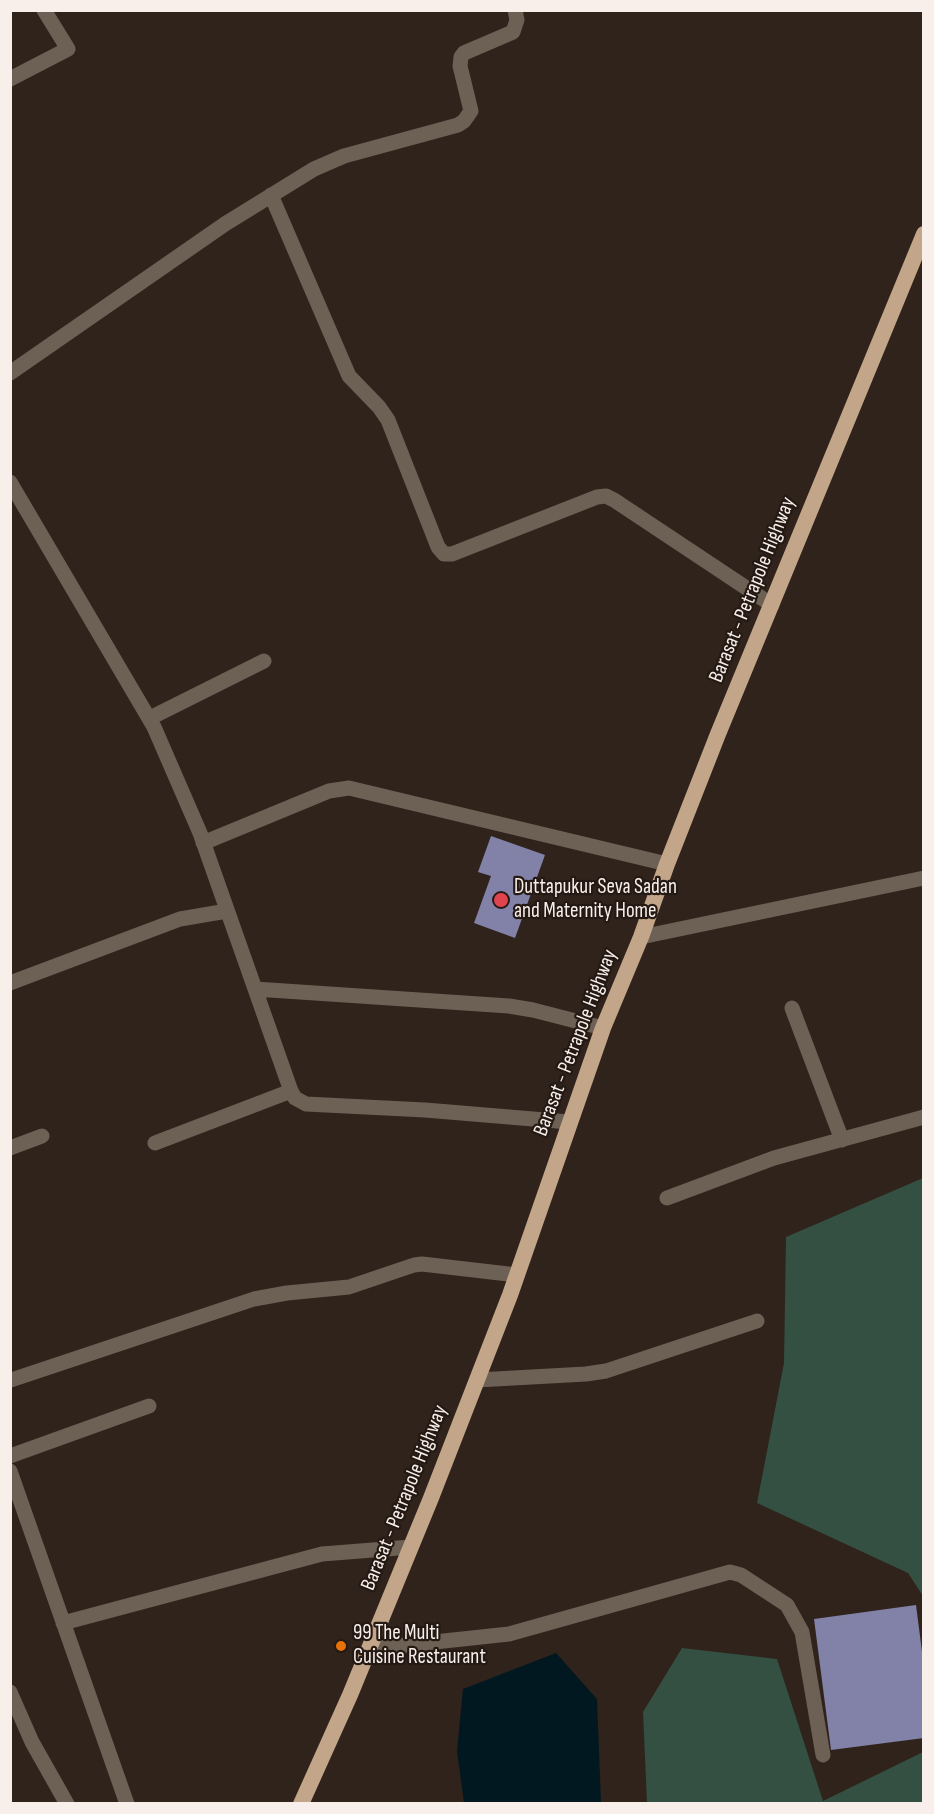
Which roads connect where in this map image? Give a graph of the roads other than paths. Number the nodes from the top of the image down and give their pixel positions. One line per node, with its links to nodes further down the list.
1 (44, 10): 3 (street)
2 (515, 10): 4 (street)
3 (10, 79)
4 (271, 195): 6 (street); 8 (street)
5 (924, 234): 8 (highway, Barasat - Petrapole Highway)
6 (10, 373)
7 (13, 491): 10 (street)
8 (772, 605): 12 (highway, Barasat - Petrapole Highway)
9 (264, 662): 10 (street)
10 (150, 718): 11 (street)
11 (203, 843): 12 (street); 14 (street)
12 (667, 864): 15 (highway, Barasat - Petrapole Highway)
13 (924, 878): 15 (street)
14 (227, 911): 16 (street); 17 (street)
15 (641, 937): 19 (highway, Barasat - Petrapole Highway)
16 (10, 983)
17 (255, 990): 19 (street); 20 (street)
18 (792, 1008): 24 (street)
19 (603, 1028): 22 (highway, Barasat - Petrapole Highway)
20 (291, 1091): 22 (street); 25 (street)
21 (924, 1117): 24 (street)
22 (570, 1122): 28 (highway, Barasat - Petrapole Highway)
23 (42, 1136): 26 (street)
24 (842, 1140): 27 (street)
25 (155, 1143)
26 (10, 1148)
27 (667, 1198)
28 (517, 1275): 30 (street); 31 (highway, Barasat - Petrapole Highway)
29 (757, 1321): 31 (street)
30 (11, 1380)
31 (477, 1380): 35 (highway, Barasat - Petrapole Highway)
32 (149, 1406): 33 (street)
33 (10, 1456)
34 (10, 1471): 36 (street)
35 (411, 1547): 36 (street); 37 (highway, Barasat - Petrapole Highway)
36 (63, 1623): 41 (street)
37 (369, 1649): 39 (street); 42 (highway, Barasat - Petrapole Highway)
38 (10, 1692): 40 (street)
39 (823, 1755)
40 (67, 1803)
41 (127, 1803)
42 (301, 1803)

